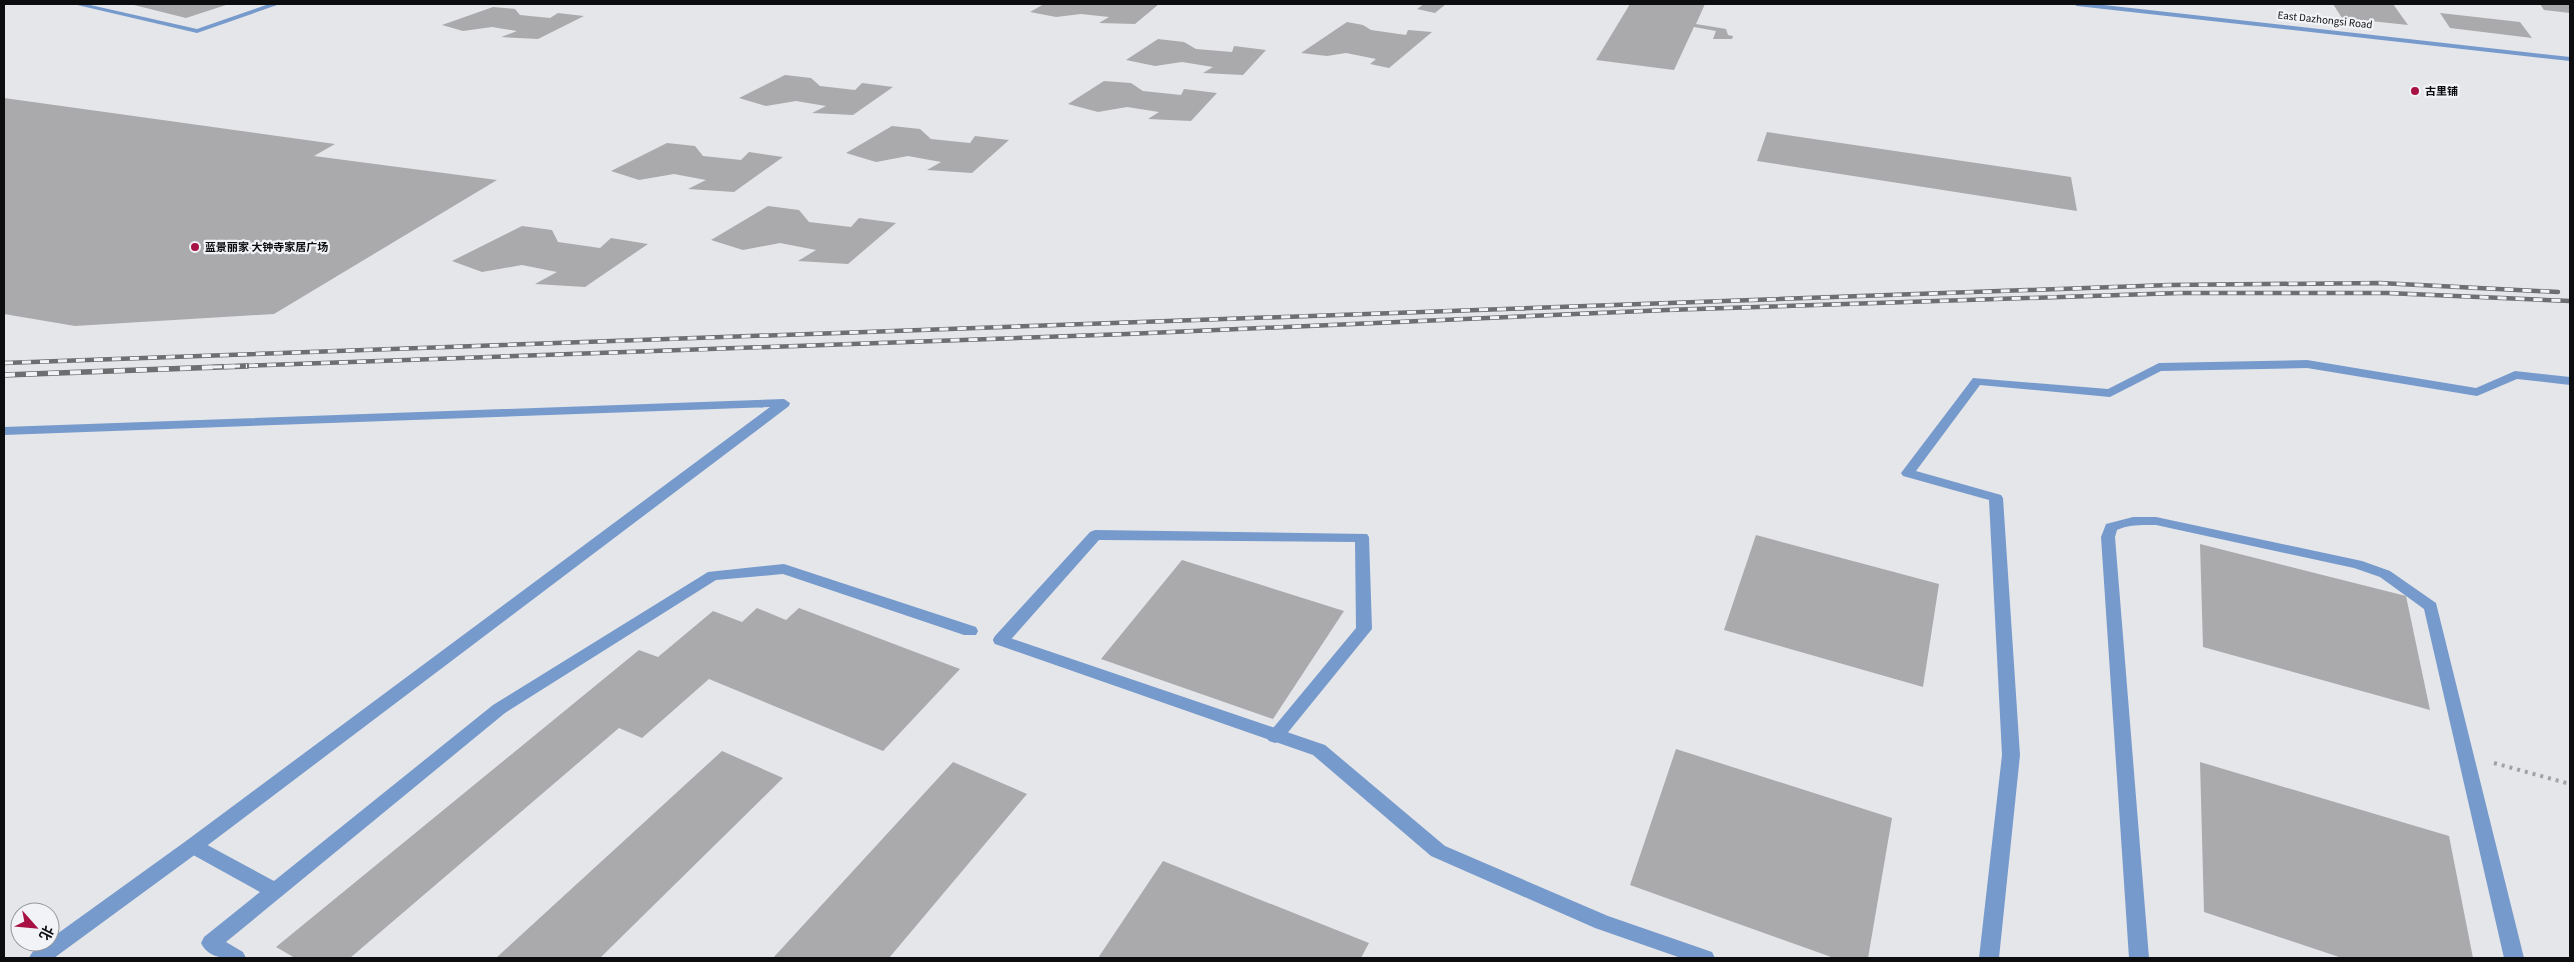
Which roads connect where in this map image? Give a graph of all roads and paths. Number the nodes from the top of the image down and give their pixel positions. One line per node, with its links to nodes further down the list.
1 (77, 4): 2 (street)
2 (276, 4)
3 (2078, 4): 4 (street, East Dazhongsi Road)
4 (2570, 59)
5 (2570, 381): 16 (street)
6 (4, 431): 11 (street)
7 (970, 631): 12 (street)
8 (1275, 737): 15 (street)
9 (2466, 755): 10 (path); 17 (street); 18 (street)
10 (2570, 784)
11 (193, 846): 12 (street); 13 (street)
12 (275, 892): 14 (street)
13 (39, 958)
14 (236, 958)
15 (1705, 958)
16 (1989, 958)
17 (2139, 958)
18 (2514, 958)

